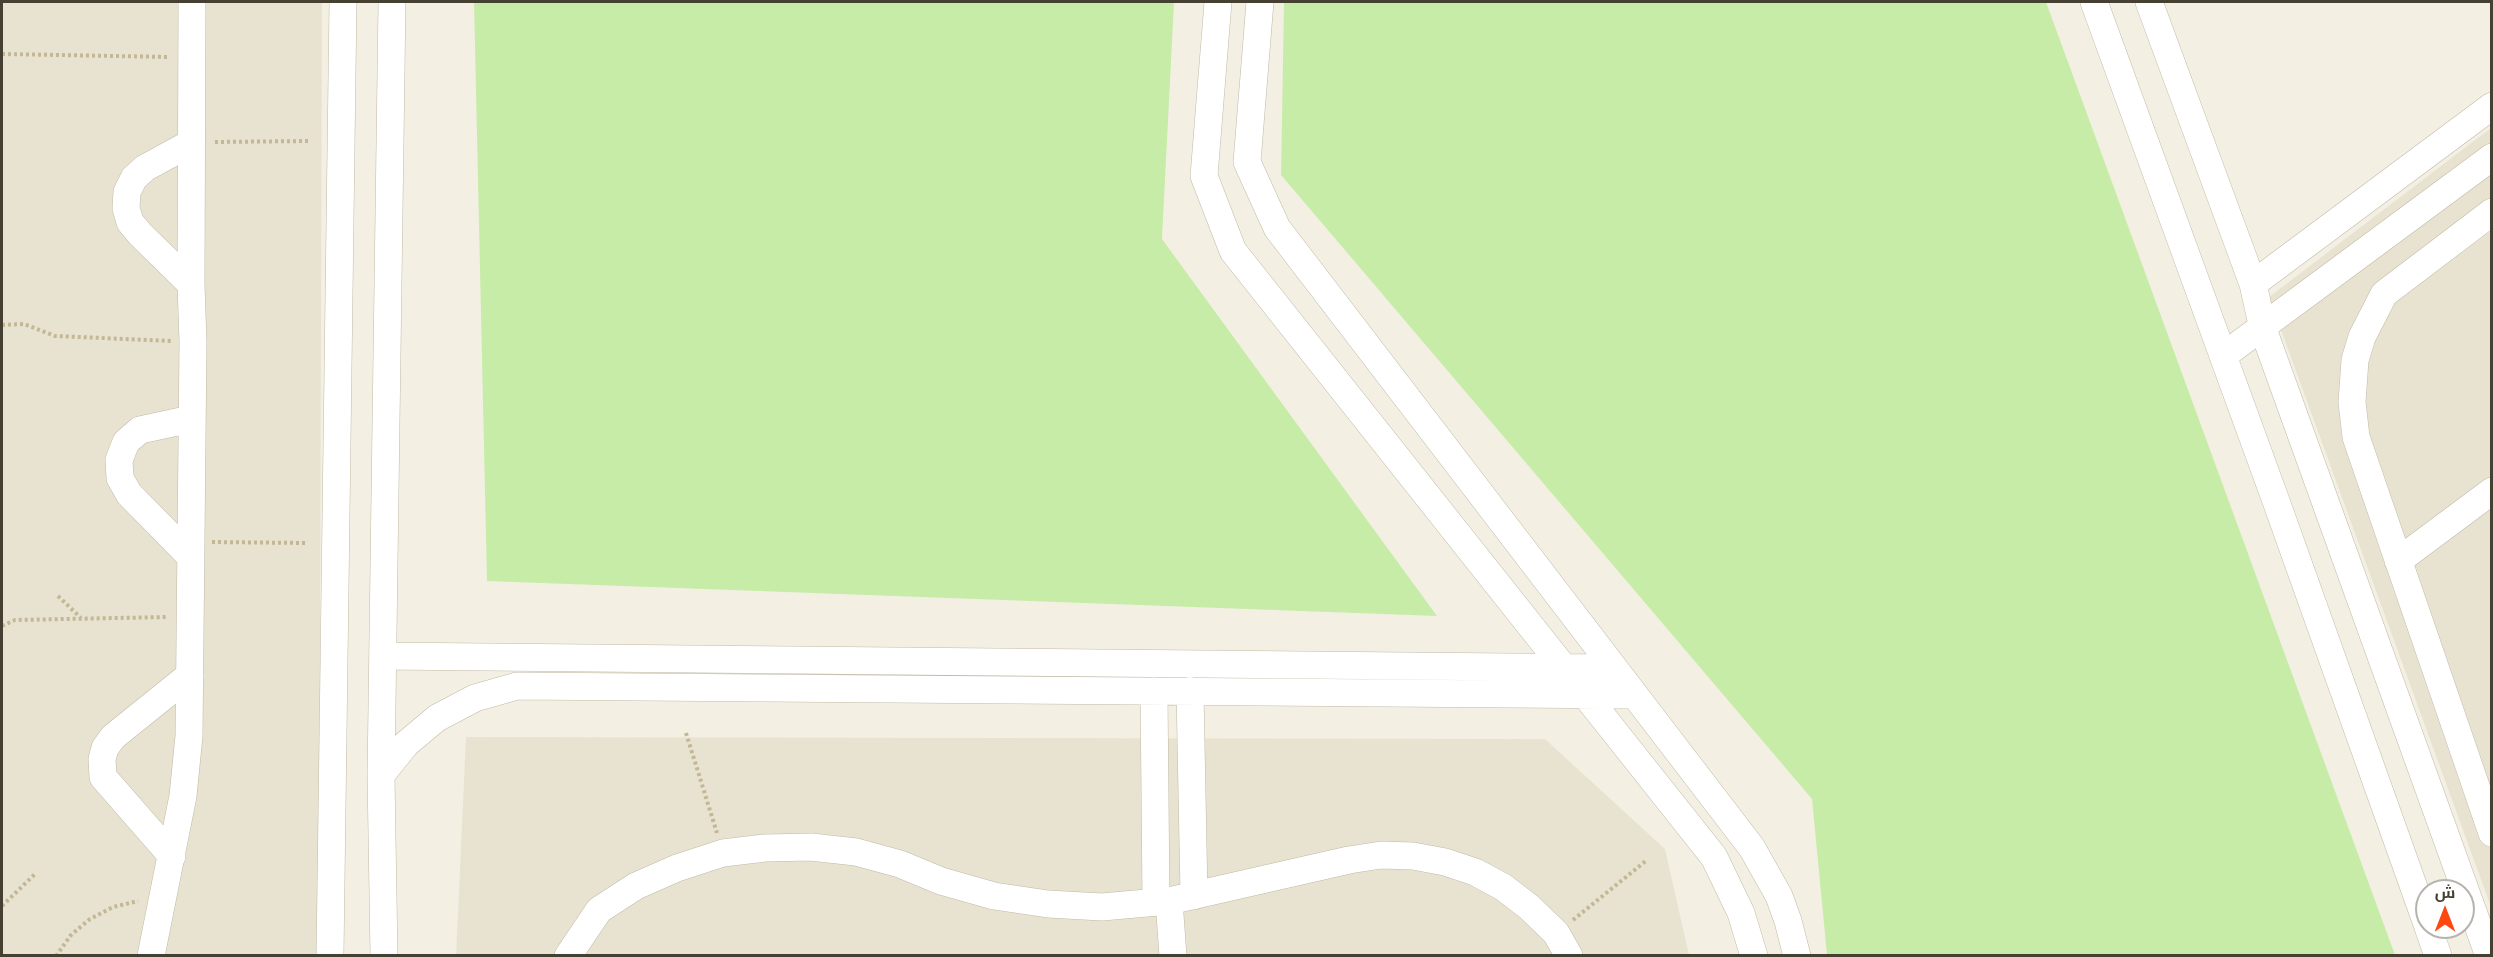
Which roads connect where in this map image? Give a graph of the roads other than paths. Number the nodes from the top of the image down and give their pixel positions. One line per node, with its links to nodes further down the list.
1 (192, 2): 9 (street)
2 (343, 2): 37 (street)
3 (392, 2): 20 (street)
4 (1218, 2): 21 (street)
5 (1260, 2): 22 (street)
6 (2094, 2): 15 (street)
7 (2149, 2): 13 (street)
8 (2492, 106): 13 (street)
9 (191, 143): 12 (street); 12 (street)
10 (2492, 157): 14 (street)
11 (2492, 212): 19 (street)
12 (191, 284): 16 (street)
13 (2253, 284): 14 (street)
14 (2263, 329): 15 (street); 44 (street)
15 (2223, 356): 32 (street)
16 (191, 419): 18 (street); 18 (street)
17 (2492, 491): 19 (street)
18 (190, 549): 23 (street)
19 (2398, 561): 29 (street)
20 (384, 656): 21 (street); 28 (street)
21 (1562, 666): 22 (street); 26 (street)
22 (1613, 668): 27 (street)
23 (190, 675): 31 (street); 31 (street)
24 (1154, 691): 25 (street); 28 (street); 33 (street)
25 (1190, 691): 26 (street); 33 (street)
26 (1585, 694): 27 (street); 41 (street)
27 (1633, 695): 42 (street)
28 (381, 775): 38 (street)
29 (2485, 792): 30 (street)
30 (2492, 833)
31 (172, 856): 36 (street)
32 (2415, 892)
33 (1173, 900): 35 (street); 39 (street); 40 (street)
34 (2432, 939): 43 (street)
35 (1562, 944)
36 (151, 956)
37 (330, 956)
38 (384, 956)
39 (568, 956)
40 (1173, 956)
41 (1754, 956)
42 (1797, 956)
43 (2438, 956)
44 (2489, 956)

